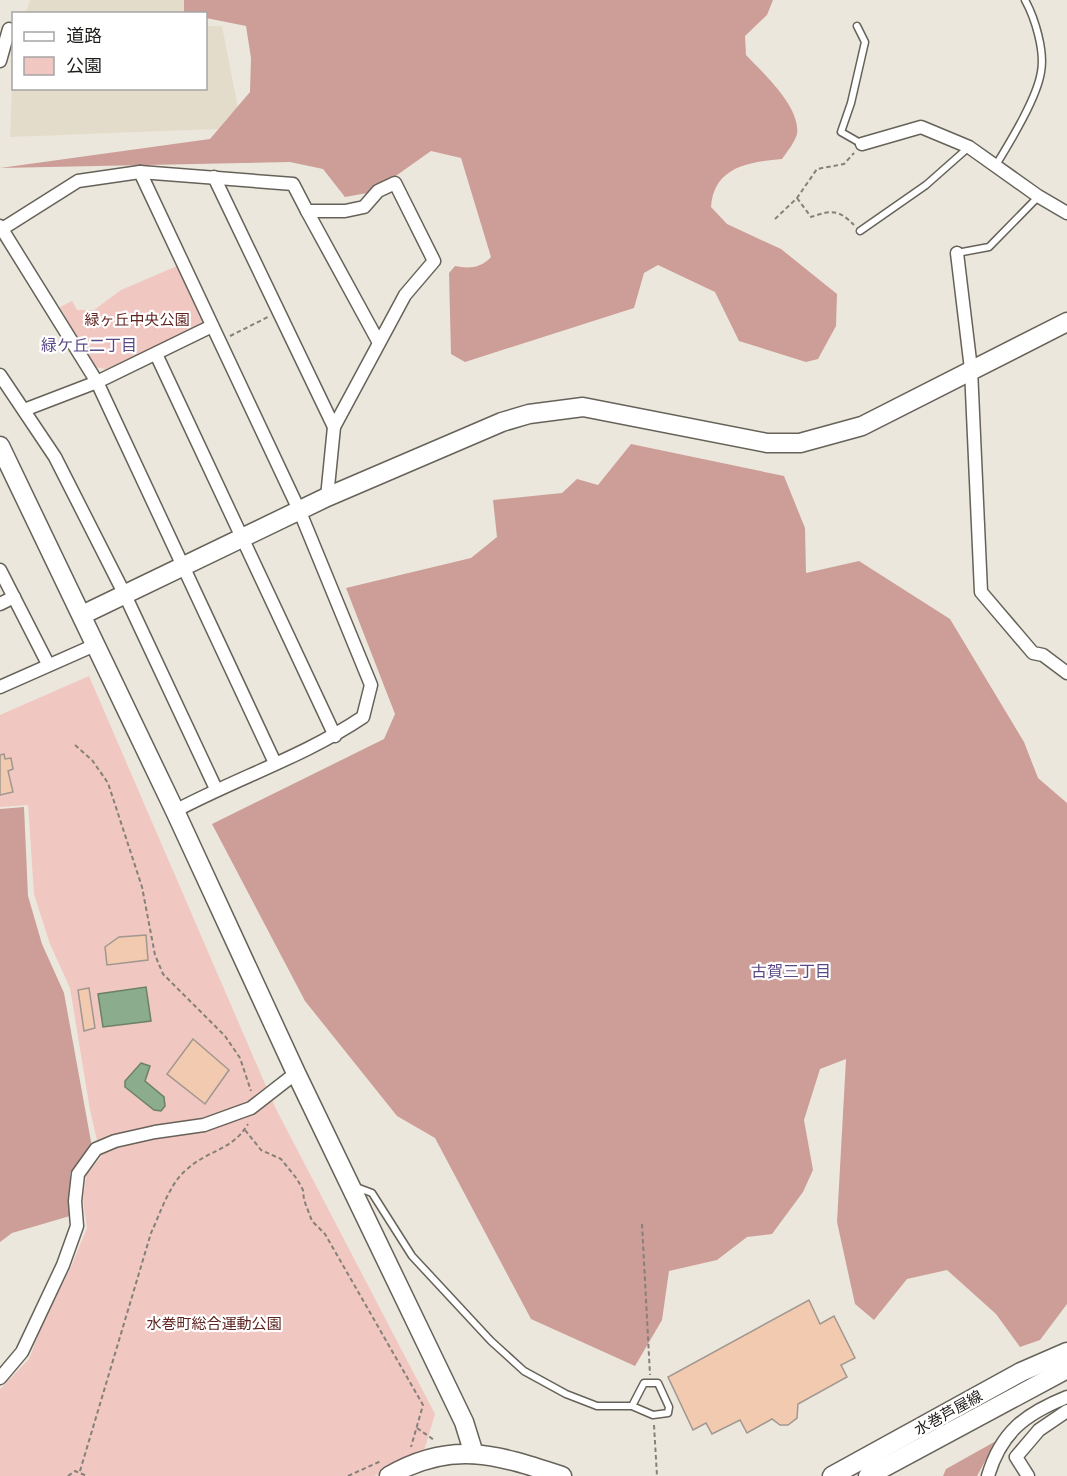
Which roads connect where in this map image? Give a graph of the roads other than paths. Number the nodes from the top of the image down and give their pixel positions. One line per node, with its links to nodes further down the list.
1 (1025, 0): 7 (lane)
2 (857, 26): 5 (lane)
3 (9, 29): 4 (street)
4 (0, 61)
5 (862, 144): 6 (street)
6 (969, 147): 7 (street); 14 (lane)
7 (996, 165): 10 (street)
8 (140, 172): 9 (street); 13 (street); 17 (street)
9 (213, 177): 11 (street); 24 (street)
10 (1038, 196): 12 (street); 15 (lane)
11 (307, 211): 18 (street); 18 (street)
12 (1067, 213)
13 (1, 227): 22 (street)
14 (860, 231)
15 (957, 253): 20 (street)
16 (1067, 322): 20 (street)
17 (212, 326): 19 (street); 27 (street)
18 (378, 341): 24 (street)
19 (156, 354): 22 (street); 28 (street)
20 (971, 369): 26 (street); 37 (street)
21 (0, 375): 23 (street)
22 (97, 381): 23 (street); 29 (street)
23 (24, 410): 31 (street)
24 (334, 427): 26 (street)
25 (0, 446): 34 (street)
26 (327, 497): 27 (street)
27 (300, 512): 28 (street); 39 (street)
28 (242, 538): 29 (street); 39 (street)
29 (184, 567): 31 (street); 40 (street)
30 (0, 570): 32 (street)
31 (125, 595): 34 (street); 41 (street)
32 (14, 597): 33 (street); 36 (street)
33 (0, 604)
34 (82, 615): 35 (street)
35 (95, 645): 36 (street); 42 (street)
36 (48, 664): 38 (street)
37 (1067, 673)
38 (0, 687)
39 (334, 736): 40 (street)
40 (275, 764): 41 (street)
41 (216, 789): 42 (street)
42 (175, 811): 43 (street)
43 (296, 1073): 44 (street); 47 (street)
44 (344, 1170): 49 (lane); 51 (street)
45 (1067, 1352): 54 (street, 水巻芦屋線)
46 (1067, 1369): 55 (street, 水巻芦屋線)
47 (0, 1378)
48 (1063, 1398): 50 (street); 56 (street)
49 (632, 1406): 49 (lane)
50 (1067, 1411): 57 (street)
51 (474, 1454): 52 (street); 53 (street)
52 (389, 1476)
53 (562, 1476)
54 (832, 1476)
55 (868, 1476)
56 (988, 1476)
57 (1028, 1476)

